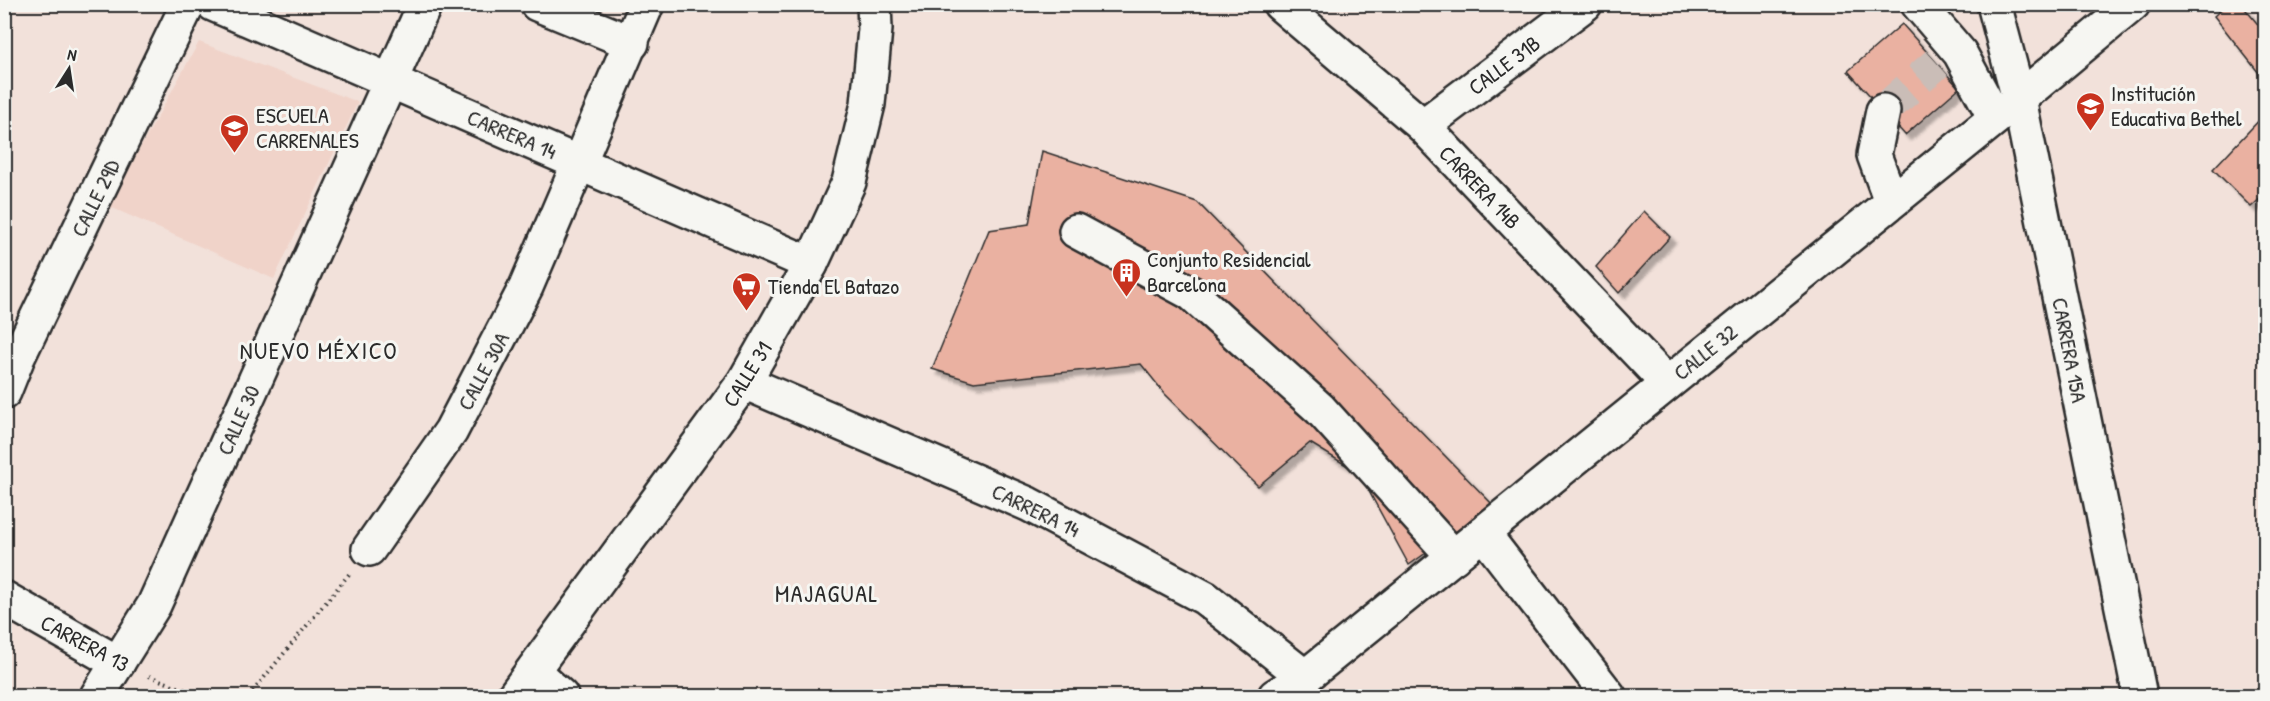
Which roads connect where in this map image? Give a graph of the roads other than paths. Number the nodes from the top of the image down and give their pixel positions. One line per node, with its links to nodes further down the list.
1 (188, 4): 22 (street, CALLE 29D)
2 (213, 4): 14 (street, CARRERA 14)
3 (425, 4): 14 (street, CALLE 30)
4 (537, 4): 12 (street)
5 (647, 4): 12 (street, CALLE 30A)
6 (874, 4): 21 (street, CALLE 31)
7 (1280, 4): 17 (street, CARRERA 14B)
8 (1585, 4): 17 (street, CALLE 31B)
9 (1918, 4): 13 (street)
10 (2133, 4): 15 (street, CALLE 32)
11 (1998, 19): 13 (street); 15 (street, CARRERA 15A)
12 (632, 42): 18 (street, CALLE 30A)
13 (1948, 58): 15 (street)
14 (390, 82): 18 (street, CARRERA 14); 30 (street, CALLE 30)
15 (2007, 108): 19 (street, CALLE 32); 37 (street, CARRERA 15A)
16 (1883, 111): 19 (street)
17 (1423, 126): 24 (street, CARRERA 14B)
18 (579, 164): 21 (street, CARRERA 14); 27 (street, CALLE 30A)
19 (1891, 201): 24 (street, CALLE 32)
20 (1076, 231): 28 (street)
21 (811, 264): 23 (street, CALLE 31)
22 (11, 354): 25 (street, CALLE 29D)
23 (744, 382): 31 (street, CARRERA 14); 32 (street, CALLE 31)
24 (1667, 383): 26 (street, CALLE 32)
25 (4, 392)
26 (1483, 533): 28 (street, CALLE 32); 36 (street)
27 (369, 549)
28 (1454, 557): 31 (street, CALLE 32)
29 (4, 598): 30 (street, CARRERA 13)
30 (118, 663): 33 (street, CALLE 30)
31 (1305, 677): 35 (street, CALLE 32)
32 (524, 684): 34 (street)
33 (97, 696)
34 (561, 696)
35 (1275, 696)
36 (1609, 696)
37 (2140, 696)

